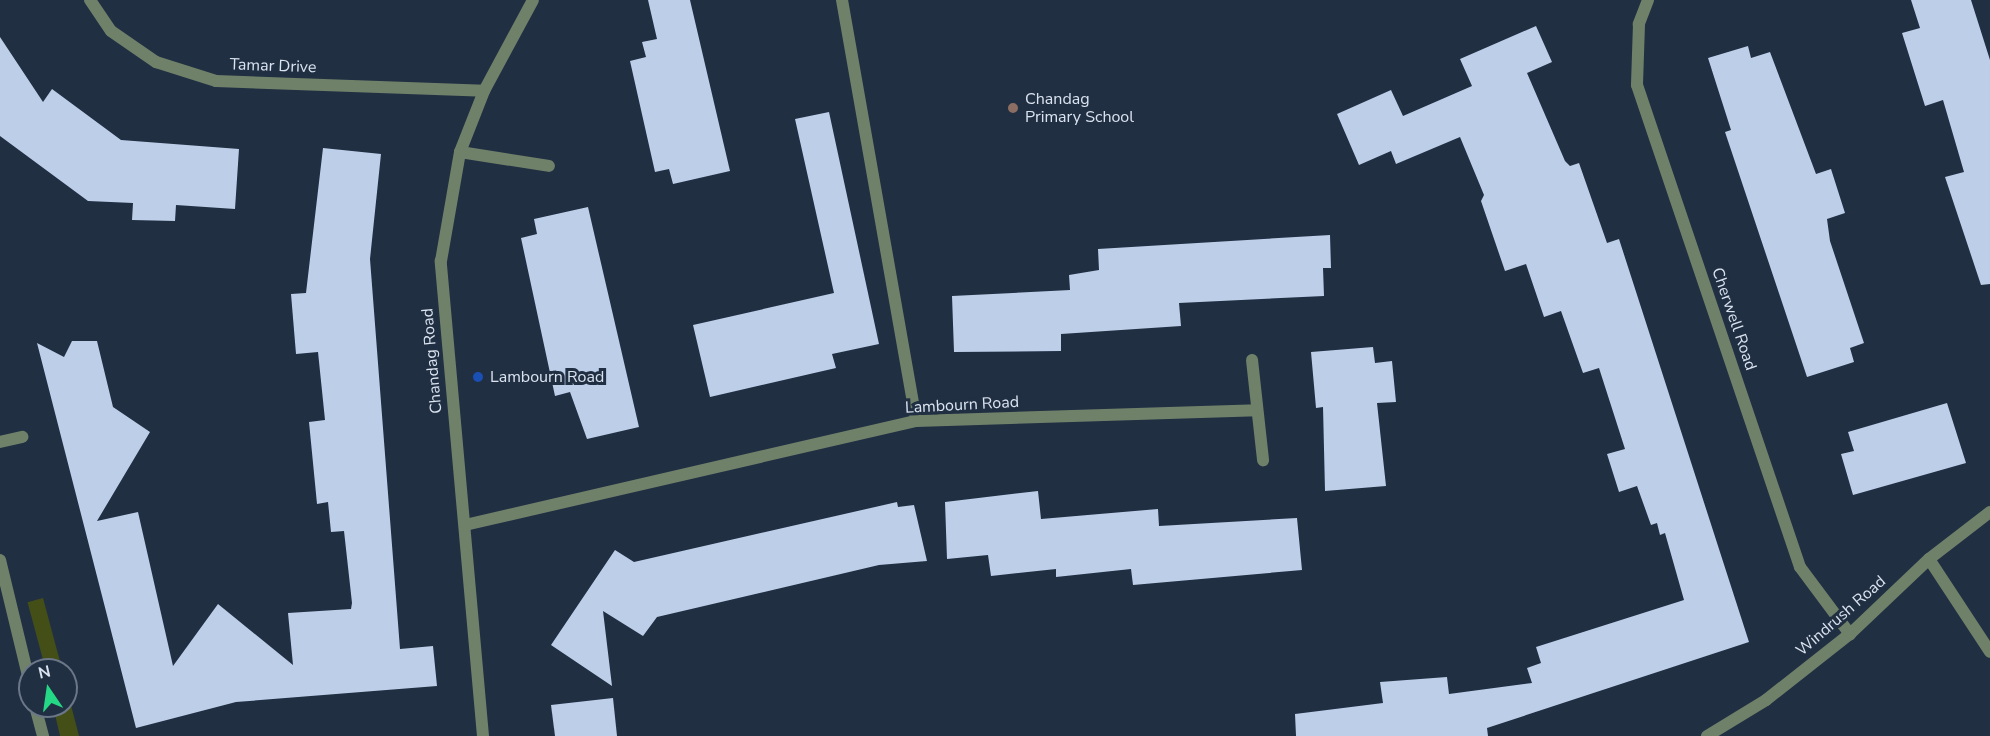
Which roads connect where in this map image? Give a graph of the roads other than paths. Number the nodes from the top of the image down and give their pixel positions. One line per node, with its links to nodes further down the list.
1 (90, 0): 5 (street, Tamar Drive)
2 (533, 0): 5 (street, Chandag Road)
3 (842, 0): 10 (street)
4 (1648, 0): 18 (street, Cherwell Road)
5 (484, 91): 6 (street, Chandag Road)
6 (460, 152): 7 (street); 15 (street, Chandag Road)
7 (549, 166)
8 (1252, 360): 9 (street)
9 (1257, 410): 10 (street, Lambourn Road); 13 (street)
10 (916, 421): 15 (street, Lambourn Road)
11 (22, 437): 12 (street)
12 (0, 442)
13 (1263, 460)
14 (1990, 512): 16 (street, Windrush Road)
15 (465, 525): 23 (street, Chandag Road)
16 (1929, 559): 18 (street, Windrush Road); 19 (street)
17 (0, 560): 20 (street)
18 (1850, 634): 24 (street, Windrush Road)
19 (1990, 652)
20 (24, 658)
21 (38, 718): 22 (street)
22 (43, 736)
23 (483, 736)
24 (1707, 736)

